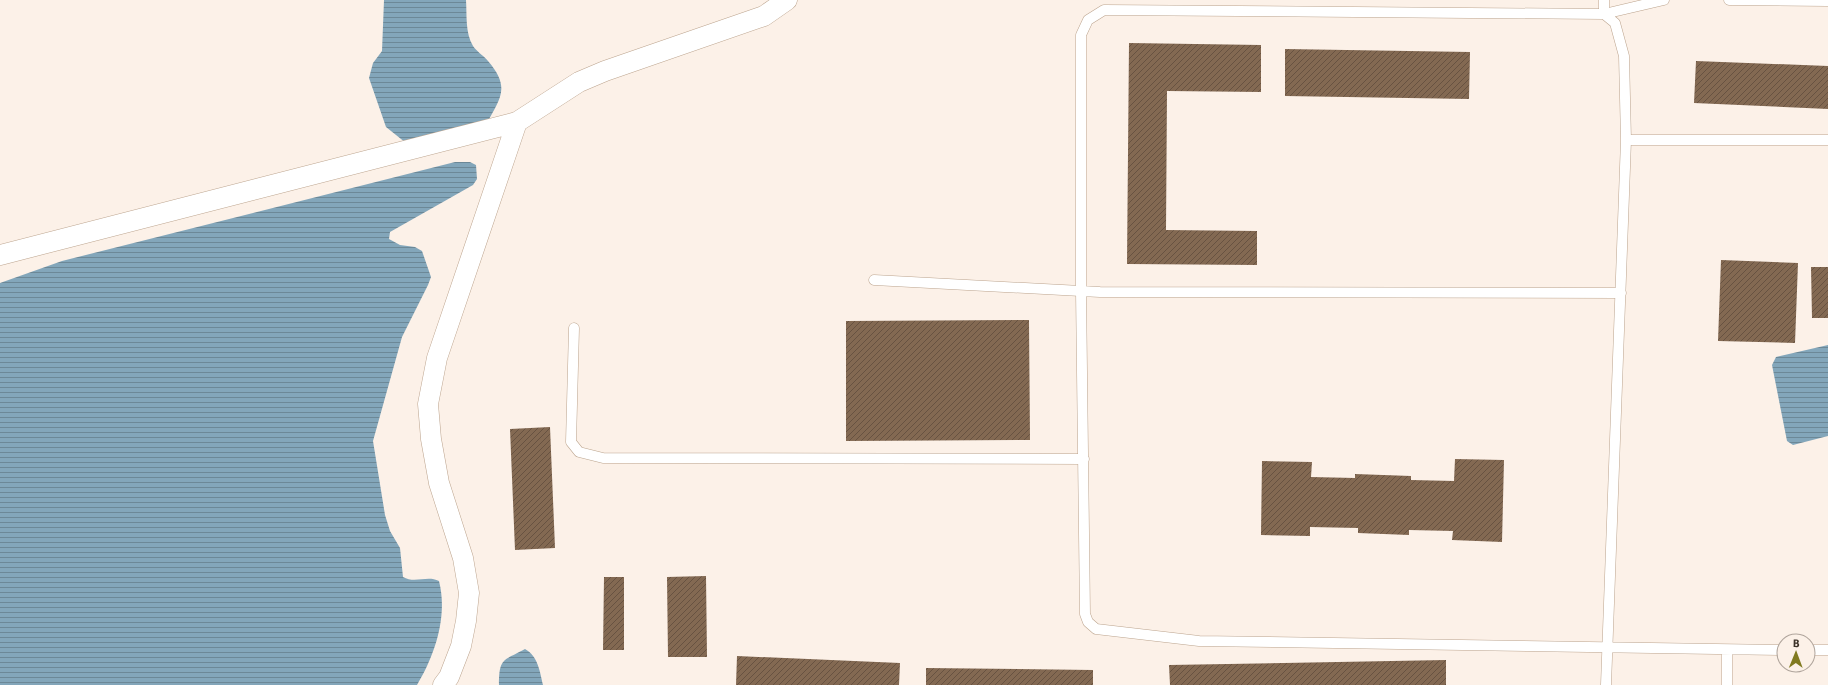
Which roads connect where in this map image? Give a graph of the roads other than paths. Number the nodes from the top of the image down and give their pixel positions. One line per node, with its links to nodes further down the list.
1 (786, 0): 7 (street)
2 (1604, 0): 6 (lane)
3 (1664, 0): 6 (lane)
4 (1729, 0): 5 (lane)
5 (1828, 1)
6 (1604, 14): 8 (lane); 12 (lane)
7 (516, 122): 10 (street); 21 (street)
8 (1626, 140): 9 (lane); 13 (lane)
9 (1828, 140)
10 (0, 255)
11 (874, 280): 12 (lane)
12 (1081, 291): 13 (lane); 15 (lane)
13 (1622, 293): 16 (lane)
14 (574, 328): 15 (lane)
15 (1084, 459): 16 (lane)
16 (1607, 647): 17 (lane); 22 (lane)
17 (1728, 650): 18 (lane); 23 (lane)
18 (1776, 650)
19 (1816, 650): 20 (lane)
20 (1828, 650)
21 (443, 685)
22 (1606, 685)
23 (1727, 685)

